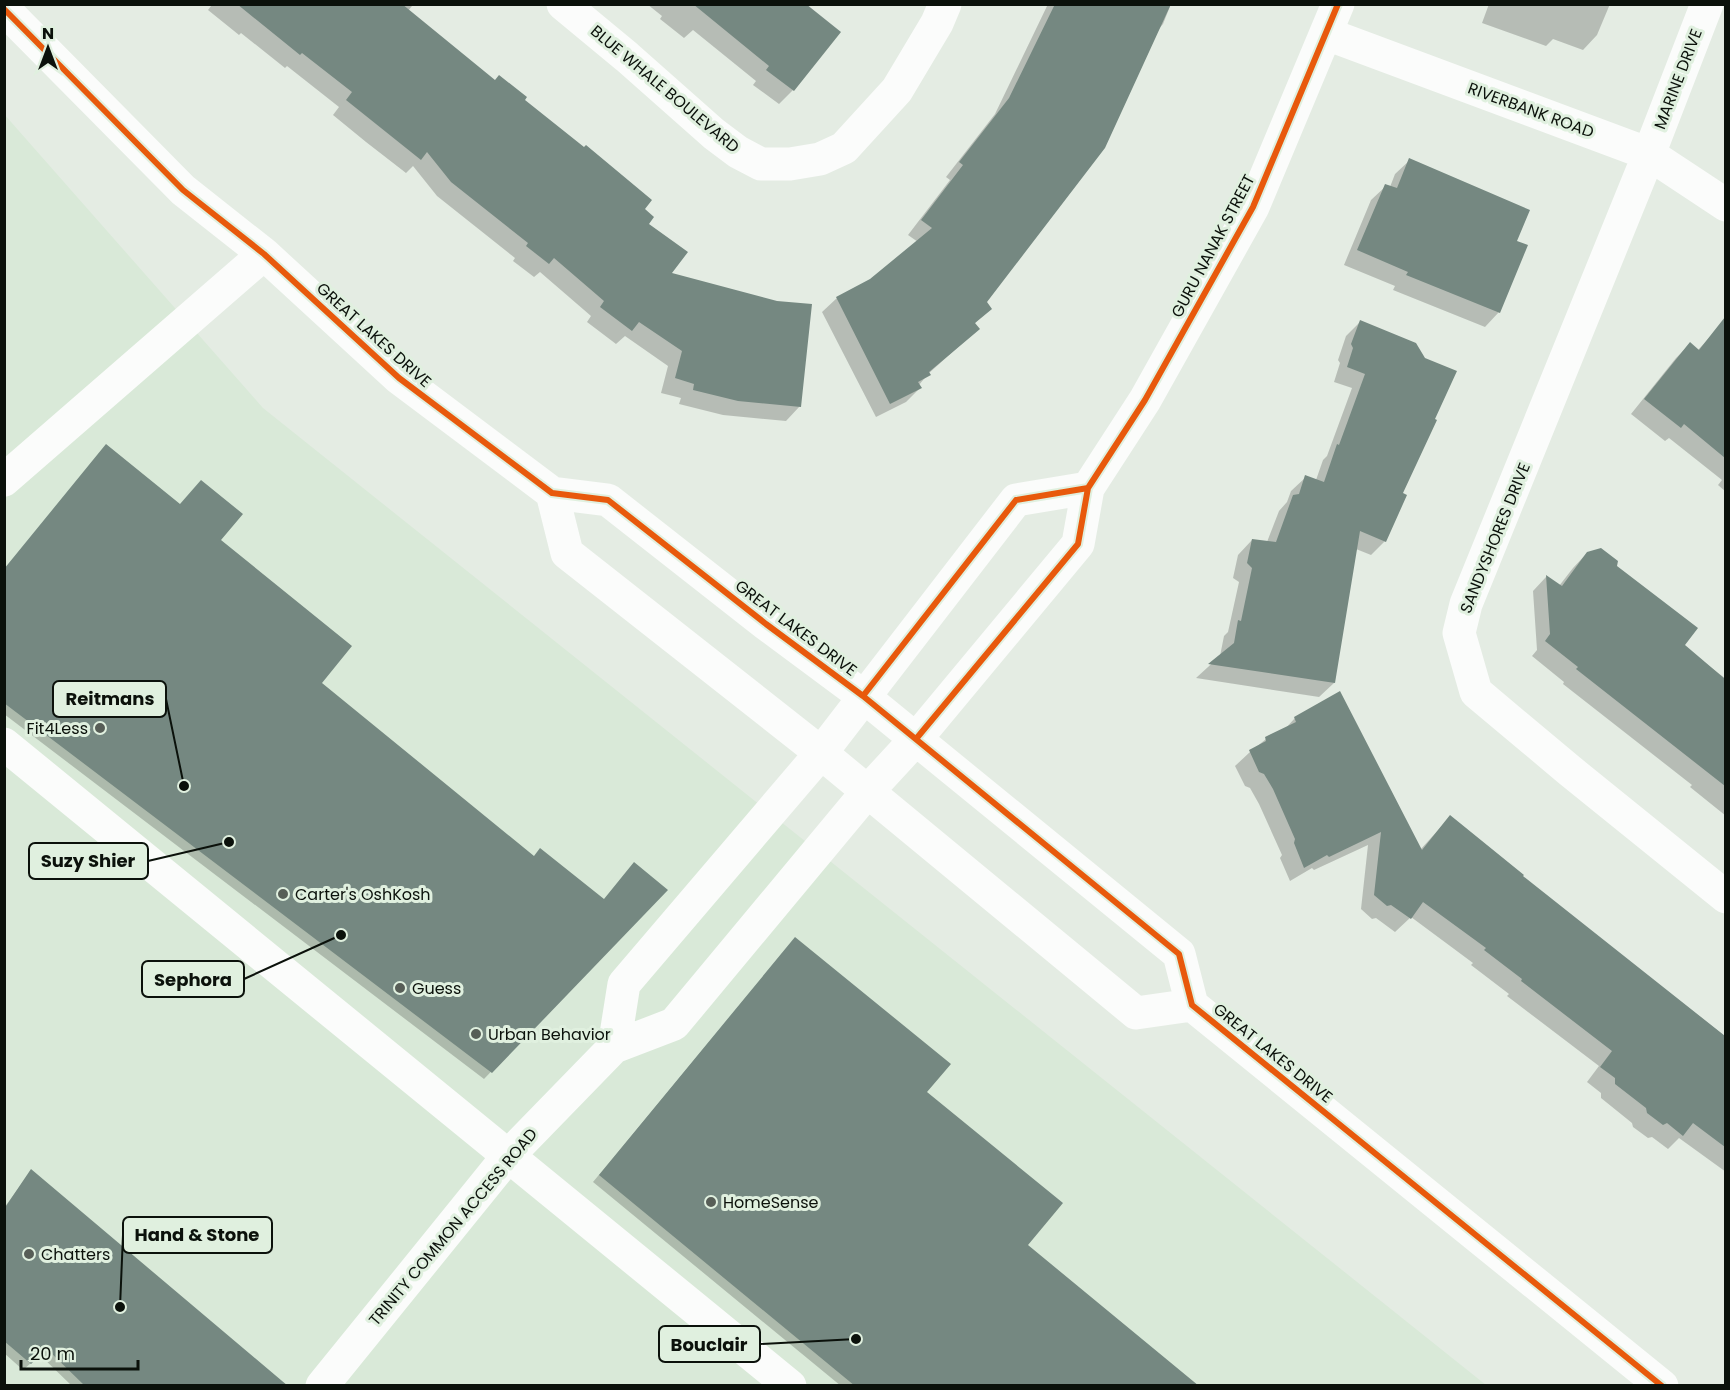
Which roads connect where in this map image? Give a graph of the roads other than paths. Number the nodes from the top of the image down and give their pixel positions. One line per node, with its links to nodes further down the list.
1 (563, 4): 2 (street, BLUE WHALE BOULEVARD)
2 (945, 4)
3 (1707, 4): 6 (street, MARINE DRIVE)
4 (4, 9): 8 (street, GREAT LAKES DRIVE)
5 (1332, 19): 6 (street, RIVERBANK ROAD); 10 (street, GURU NANAK STREET)
6 (1649, 154): 7 (street, RIVERBANK ROAD); 17 (street, SANDYSHORES DRIVE)
7 (1725, 205)
8 (264, 254): 9 (street); 11 (street, GREAT LAKES DRIVE)
9 (4, 480)
10 (1088, 488): 12 (street); 13 (street, GURU NANAK STREET)
11 (552, 493): 12 (street, GREAT LAKES DRIVE); 15 (street, GREAT LAKES DRIVE)
12 (864, 696): 13 (street, GREAT LAKES DRIVE); 15 (street)
13 (916, 740): 16 (street, GURU NANAK STREET); 18 (street, GREAT LAKES DRIVE)
14 (4, 744): 20 (street)
15 (821, 753): 16 (street, GREAT LAKES DRIVE); 19 (street)
16 (867, 792): 18 (street, GREAT LAKES DRIVE); 19 (street, TRINITY COMMON ACCESS ROAD)
17 (1725, 897)
18 (1192, 1005): 23 (street, GREAT LAKES DRIVE)
19 (614, 1047): 20 (street, TRINITY COMMON ACCESS ROAD)
20 (509, 1155): 21 (street, TRINITY COMMON ACCESS ROAD); 22 (street)
21 (322, 1386)
22 (790, 1386)
23 (1662, 1386)

